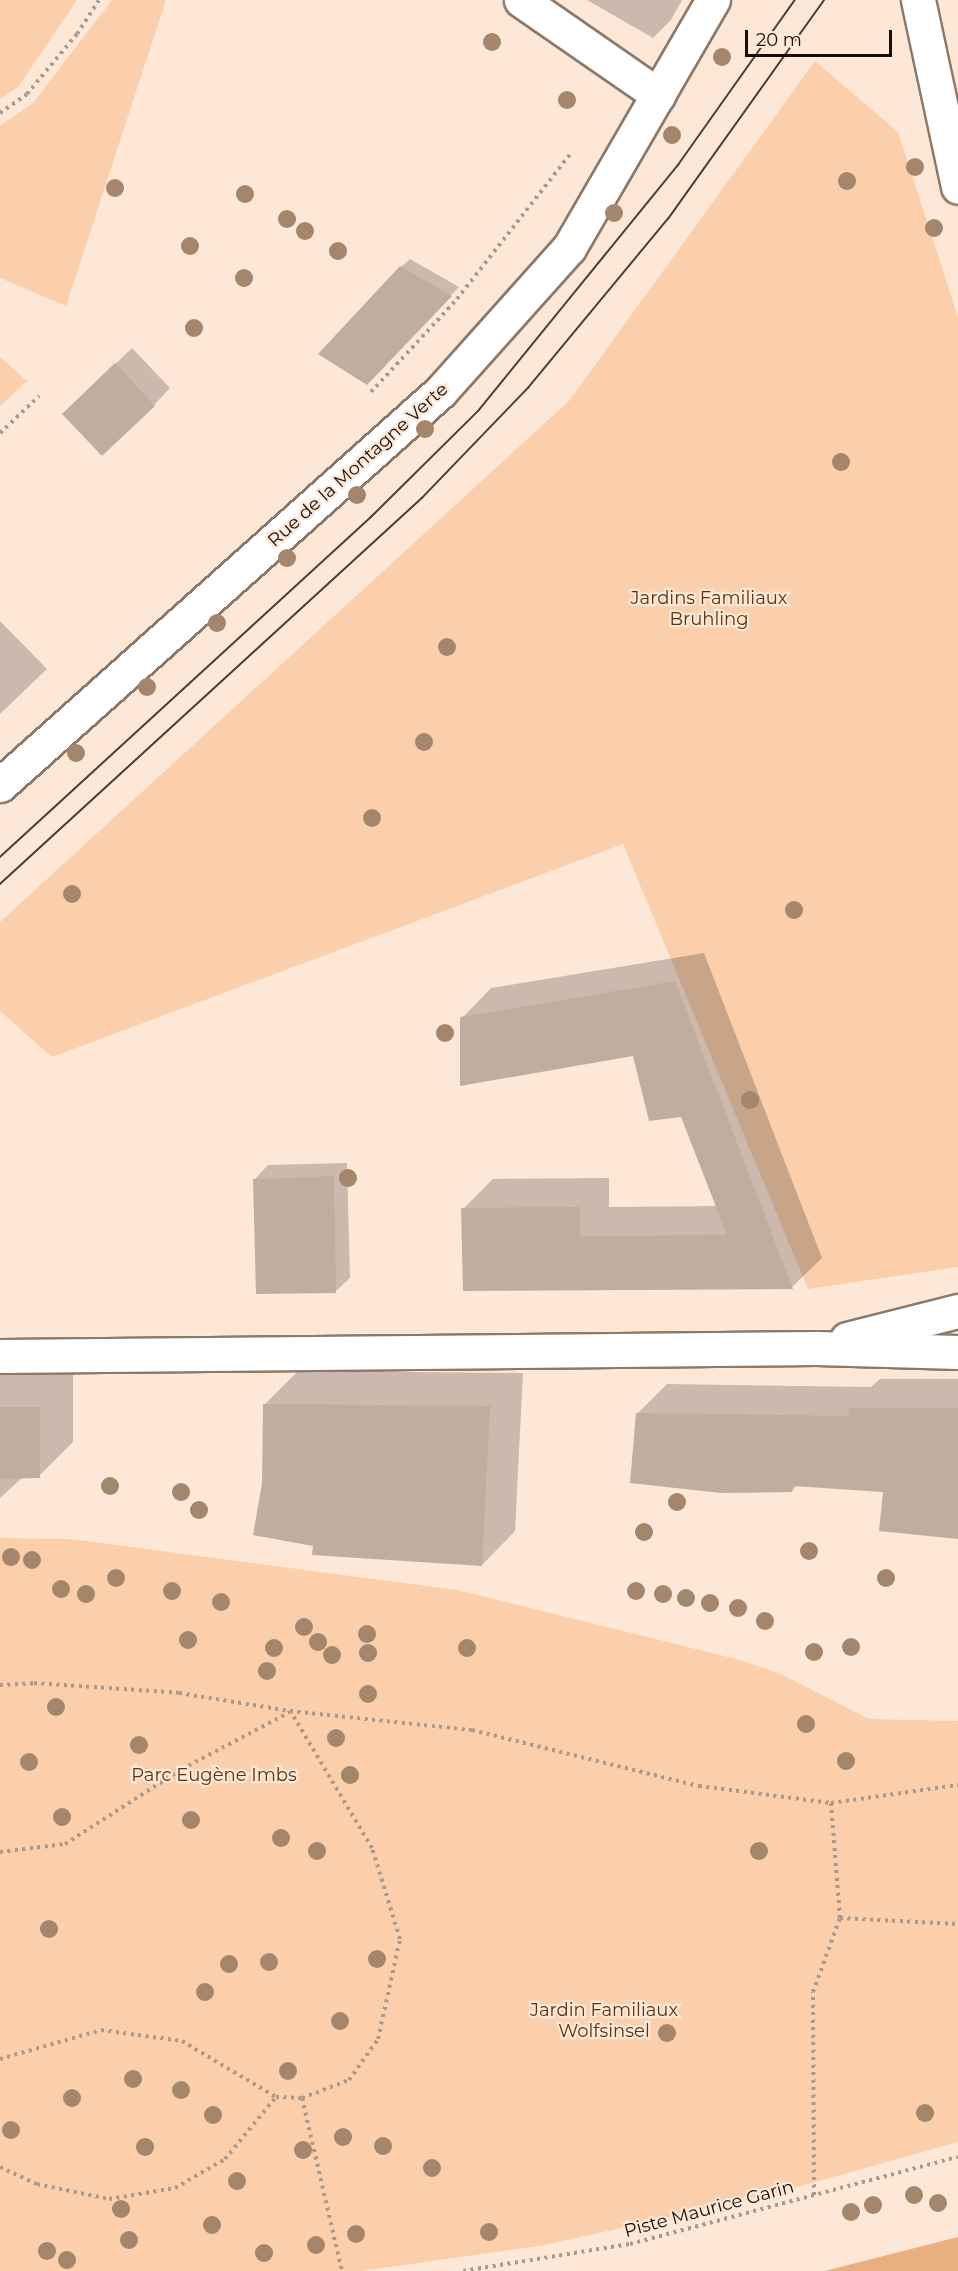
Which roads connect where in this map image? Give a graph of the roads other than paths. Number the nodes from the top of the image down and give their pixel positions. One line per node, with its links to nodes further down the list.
1 (520, 0): 4 (main road)
2 (713, 0): 4 (main road, Rue de la Montagne Verte)
3 (918, 0): 5 (main road)
4 (658, 95): 6 (main road, Rue de la Montagne Verte)
5 (958, 187)
6 (0, 785)
7 (958, 1311): 8 (main road)
8 (816, 1348): 9 (main road); 10 (main road)
9 (958, 1352)
10 (0, 1356)

